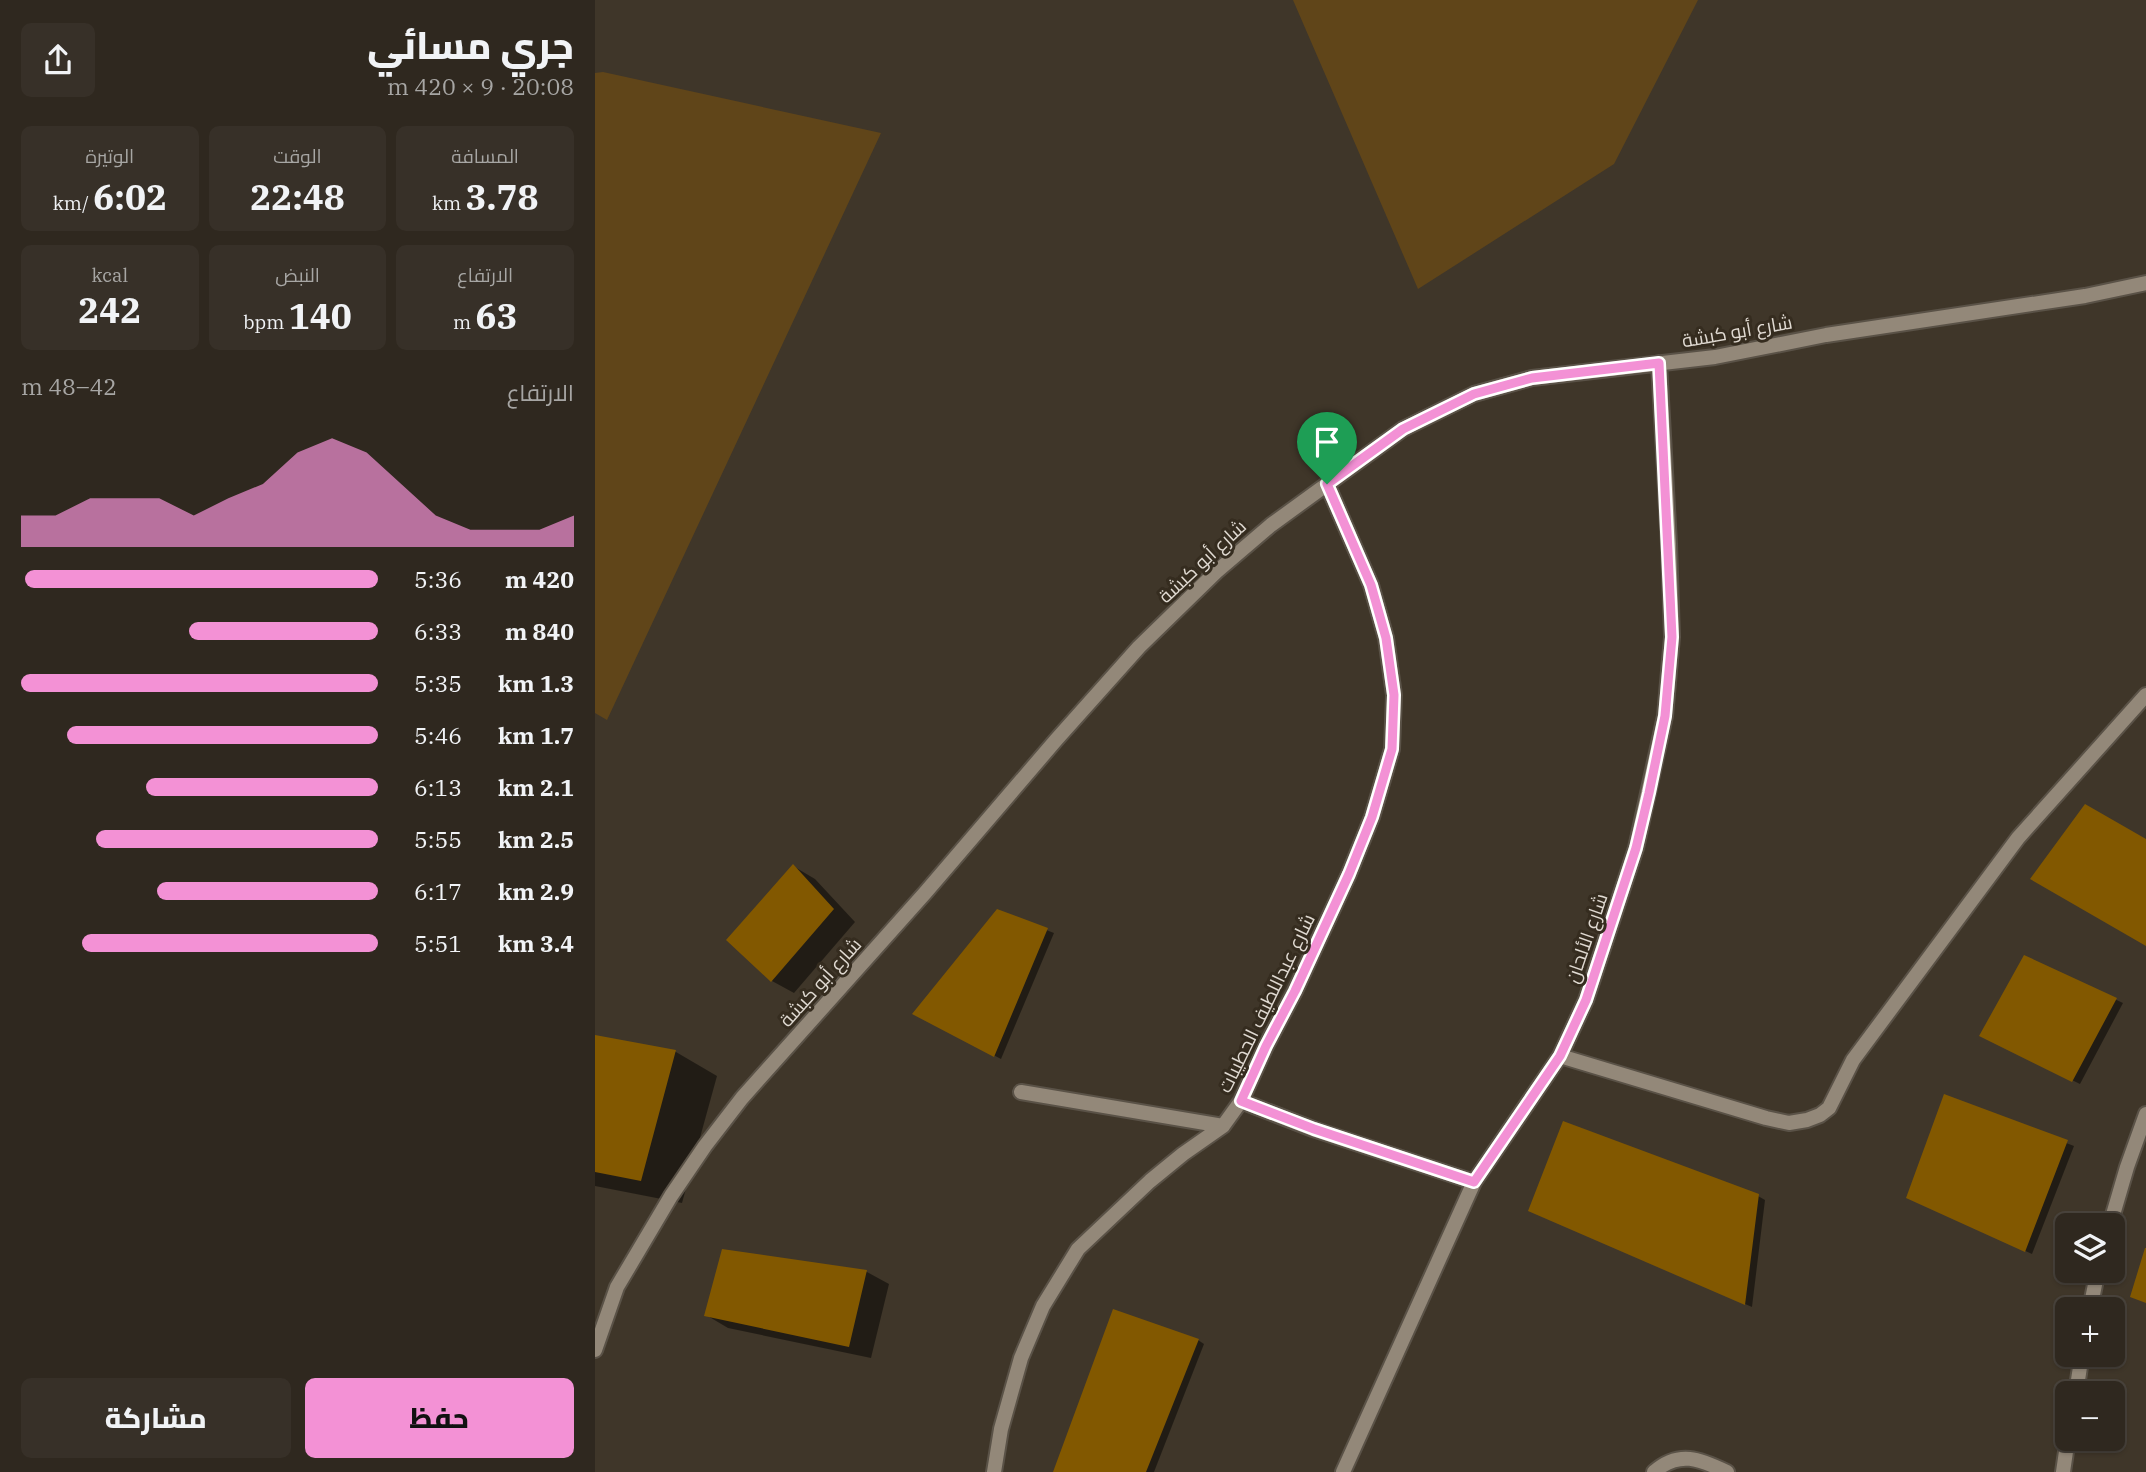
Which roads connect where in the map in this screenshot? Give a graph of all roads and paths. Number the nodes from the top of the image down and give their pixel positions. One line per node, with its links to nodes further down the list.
1 (2146, 283): 2 (street, شارع أبو كبشة)
2 (1659, 363): 3 (street, شارع أبو كبشة); 5 (street, شارع الألحان)
3 (1327, 484): 7 (street, شارع عبداللطيف الحطيبات); 12 (street, شارع أبو كبشة)
4 (2146, 695): 5 (street)
5 (1560, 1056): 10 (street, شارع الألحان)
6 (1021, 1092): 9 (street)
7 (1241, 1101): 9 (street, شارع عبداللطيف الحطيبات); 10 (street)
8 (2146, 1114): 11 (street)
9 (1223, 1126): 14 (street, شارع عبداللطيف الحطيبات)
10 (1474, 1182): 15 (street, شارع الألحان)
11 (2114, 1213)
12 (595, 1350)
13 (2066, 1451): 18 (street)
14 (994, 1472)
15 (1343, 1472)
16 (1654, 1472): 17 (street)
17 (1727, 1472)
18 (2063, 1472)

